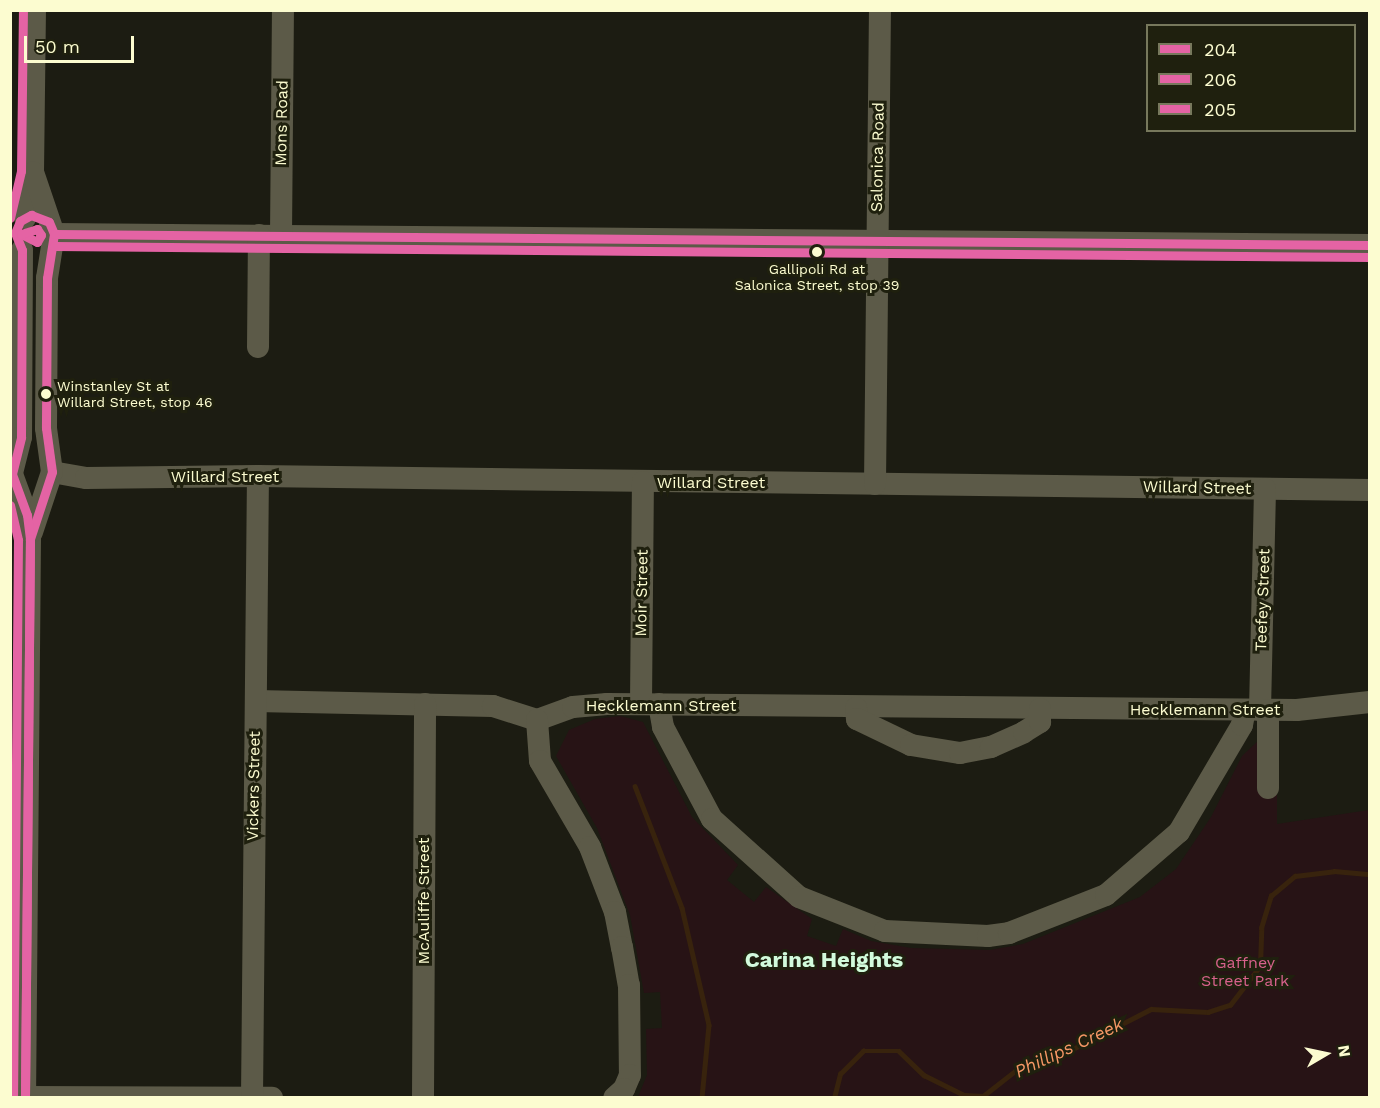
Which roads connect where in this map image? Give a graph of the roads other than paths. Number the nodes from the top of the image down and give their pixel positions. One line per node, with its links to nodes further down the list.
1 (35, 10): 4 (street)
2 (283, 10): 7 (street, Mons Road)
3 (880, 10): 8 (street, Salonica Road)
4 (33, 172): 5 (street); 6 (street)
5 (18, 233): 6 (street); 6 (street); 12 (street)
6 (51, 234): 7 (street); 11 (street)
7 (270, 235): 8 (street); 10 (street)
8 (877, 240): 9 (street); 15 (street, Salonica Road)
9 (1370, 245)
10 (258, 347)
11 (50, 472): 12 (street); 12 (street); 13 (street, Willard Street); 18 (street)
12 (14, 474): 18 (street)
13 (258, 476): 14 (street, Willard Street); 20 (street, Vickers Street)
14 (643, 482): 15 (street, Willard Street); 23 (street, Moir Street)
15 (875, 484): 16 (street, Willard Street)
16 (1265, 489): 17 (street, Willard Street); 26 (street, Teefey Street)
17 (1370, 490)
18 (30, 539): 19 (street)
19 (20, 696): 29 (street)
20 (256, 701): 22 (street); 31 (street, Vickers Street)
21 (1370, 702): 26 (street, Hecklemann Street)
22 (425, 704): 27 (street); 33 (street, McAuliffe Street)
23 (650, 704): 24 (street, Hecklemann Street); 26 (street, Moir Street); 27 (street, Hecklemann Street)
24 (856, 708): 25 (street, Hecklemann Street); 25 (street)
25 (1040, 709): 26 (street, Hecklemann Street)
26 (1258, 710): 28 (street, Teefey Street)
27 (537, 720): 34 (street)
28 (1268, 788)
29 (19, 923): 30 (street)
30 (25, 1097): 31 (street)
31 (252, 1097): 32 (street)
32 (272, 1098)
33 (423, 1098)
34 (614, 1098)

